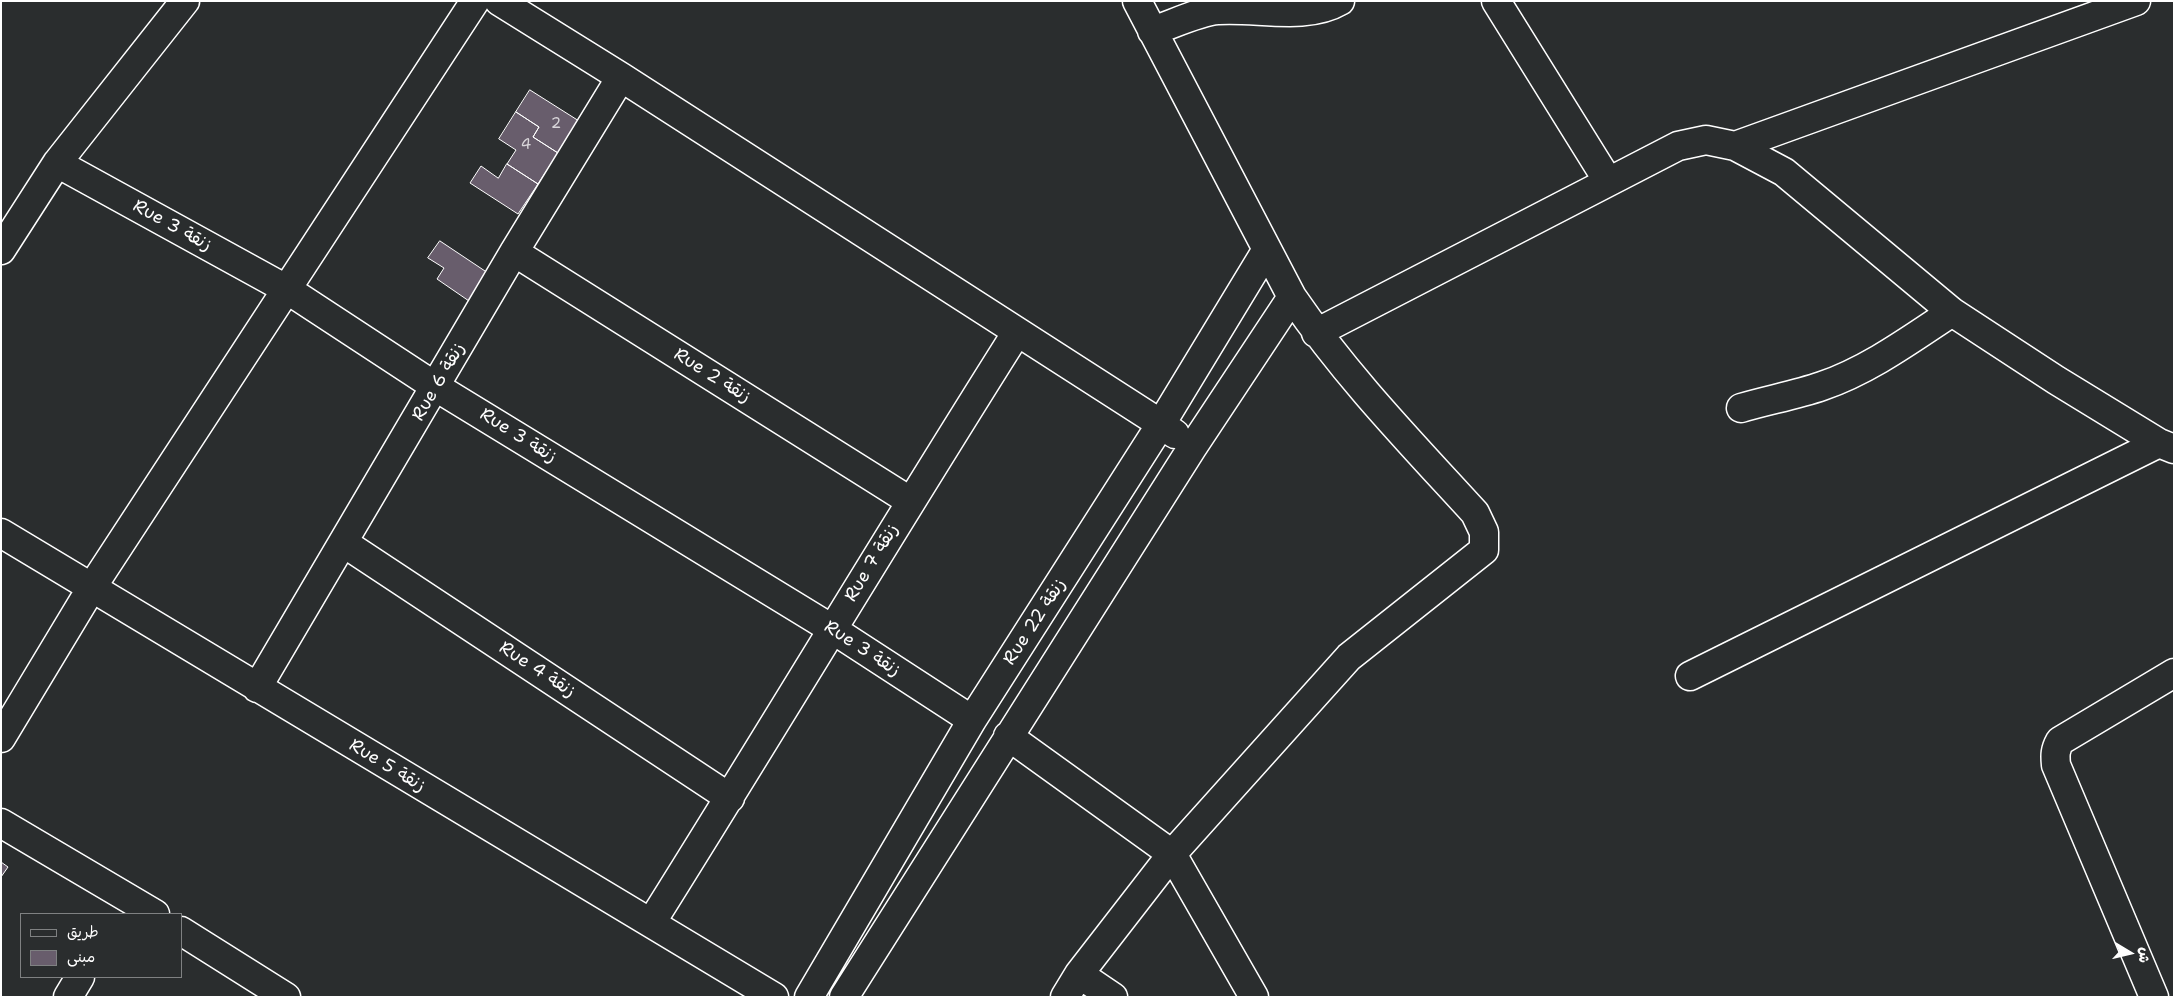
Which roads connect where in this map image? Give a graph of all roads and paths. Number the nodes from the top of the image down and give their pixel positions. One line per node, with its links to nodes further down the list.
1 (185, 1): 11 (street)
2 (475, 1): 16 (street)
3 (498, 1): 9 (street)
4 (1137, 1): 8 (street)
5 (1340, 1): 8 (street)
6 (1496, 1): 12 (street)
7 (2136, 1): 10 (street)
8 (1152, 30): 14 (street)
9 (621, 77): 15 (street, Rue 6 زنقة); 19 (street)
10 (1735, 146): 12 (street); 18 (street)
11 (57, 163): 13 (street); 16 (street, Rue 3 زنقة)
12 (1608, 181): 20 (street)
13 (1, 250)
14 (1266, 251): 17 (street); 23 (street, Rue 22 زنقة)
15 (514, 252): 21 (street, Rue 6 زنقة); 26 (street, Rue 2 زنقة)
16 (288, 290): 21 (street, Rue 3 زنقة); 29 (street)
17 (1292, 298): 20 (street); 25 (street)
18 (1952, 312): 22 (street); 24 (street)
19 (1017, 332): 23 (street); 26 (street, Rue 7 زنقة)
20 (1316, 332): 39 (street)
21 (436, 386): 28 (street, Rue 6 زنقة); 30 (street, Rue 3 زنقة)
22 (1741, 408)
23 (1161, 424): 25 (street); 34 (street, Rue 22 زنقة)
24 (2167, 446): 32 (street)
25 (1192, 448): 35 (street)
26 (910, 501): 30 (street, Rue 7 زنقة)
27 (1, 533): 29 (street, Rue 5 زنقة)
28 (344, 543): 33 (street, Rue 6 زنقة); 37 (street, Rue 4 زنقة)
29 (92, 587): 33 (street, Rue 5 زنقة); 36 (street)
30 (832, 629): 34 (street, Rue 3 زنقة); 37 (street, Rue 7 زنقة)
31 (2174, 673): 54 (street)
32 (1690, 676)
33 (258, 688): 42 (street, Rue 5 زنقة)
34 (972, 720): 49 (street, Rue 22 زنقة)
35 (1008, 736): 39 (street); 50 (street)
36 (1, 738)
37 (730, 798): 42 (street, Rue 7 زنقة)
38 (1, 823): 40 (street)
39 (1172, 854): 44 (street); 53 (street)
40 (123, 906): 41 (street)
41 (151, 913)
42 (651, 923): 48 (street, Rue 5 زنقة)
43 (182, 932): 47 (street)
44 (1079, 974): 51 (street); 52 (street)
45 (79, 978): 46 (street)
46 (68, 997)
47 (286, 997)
48 (774, 997)
49 (809, 997)
50 (844, 997)
51 (1065, 997)
52 (1113, 997)
53 (1254, 997)
54 (2154, 997)

